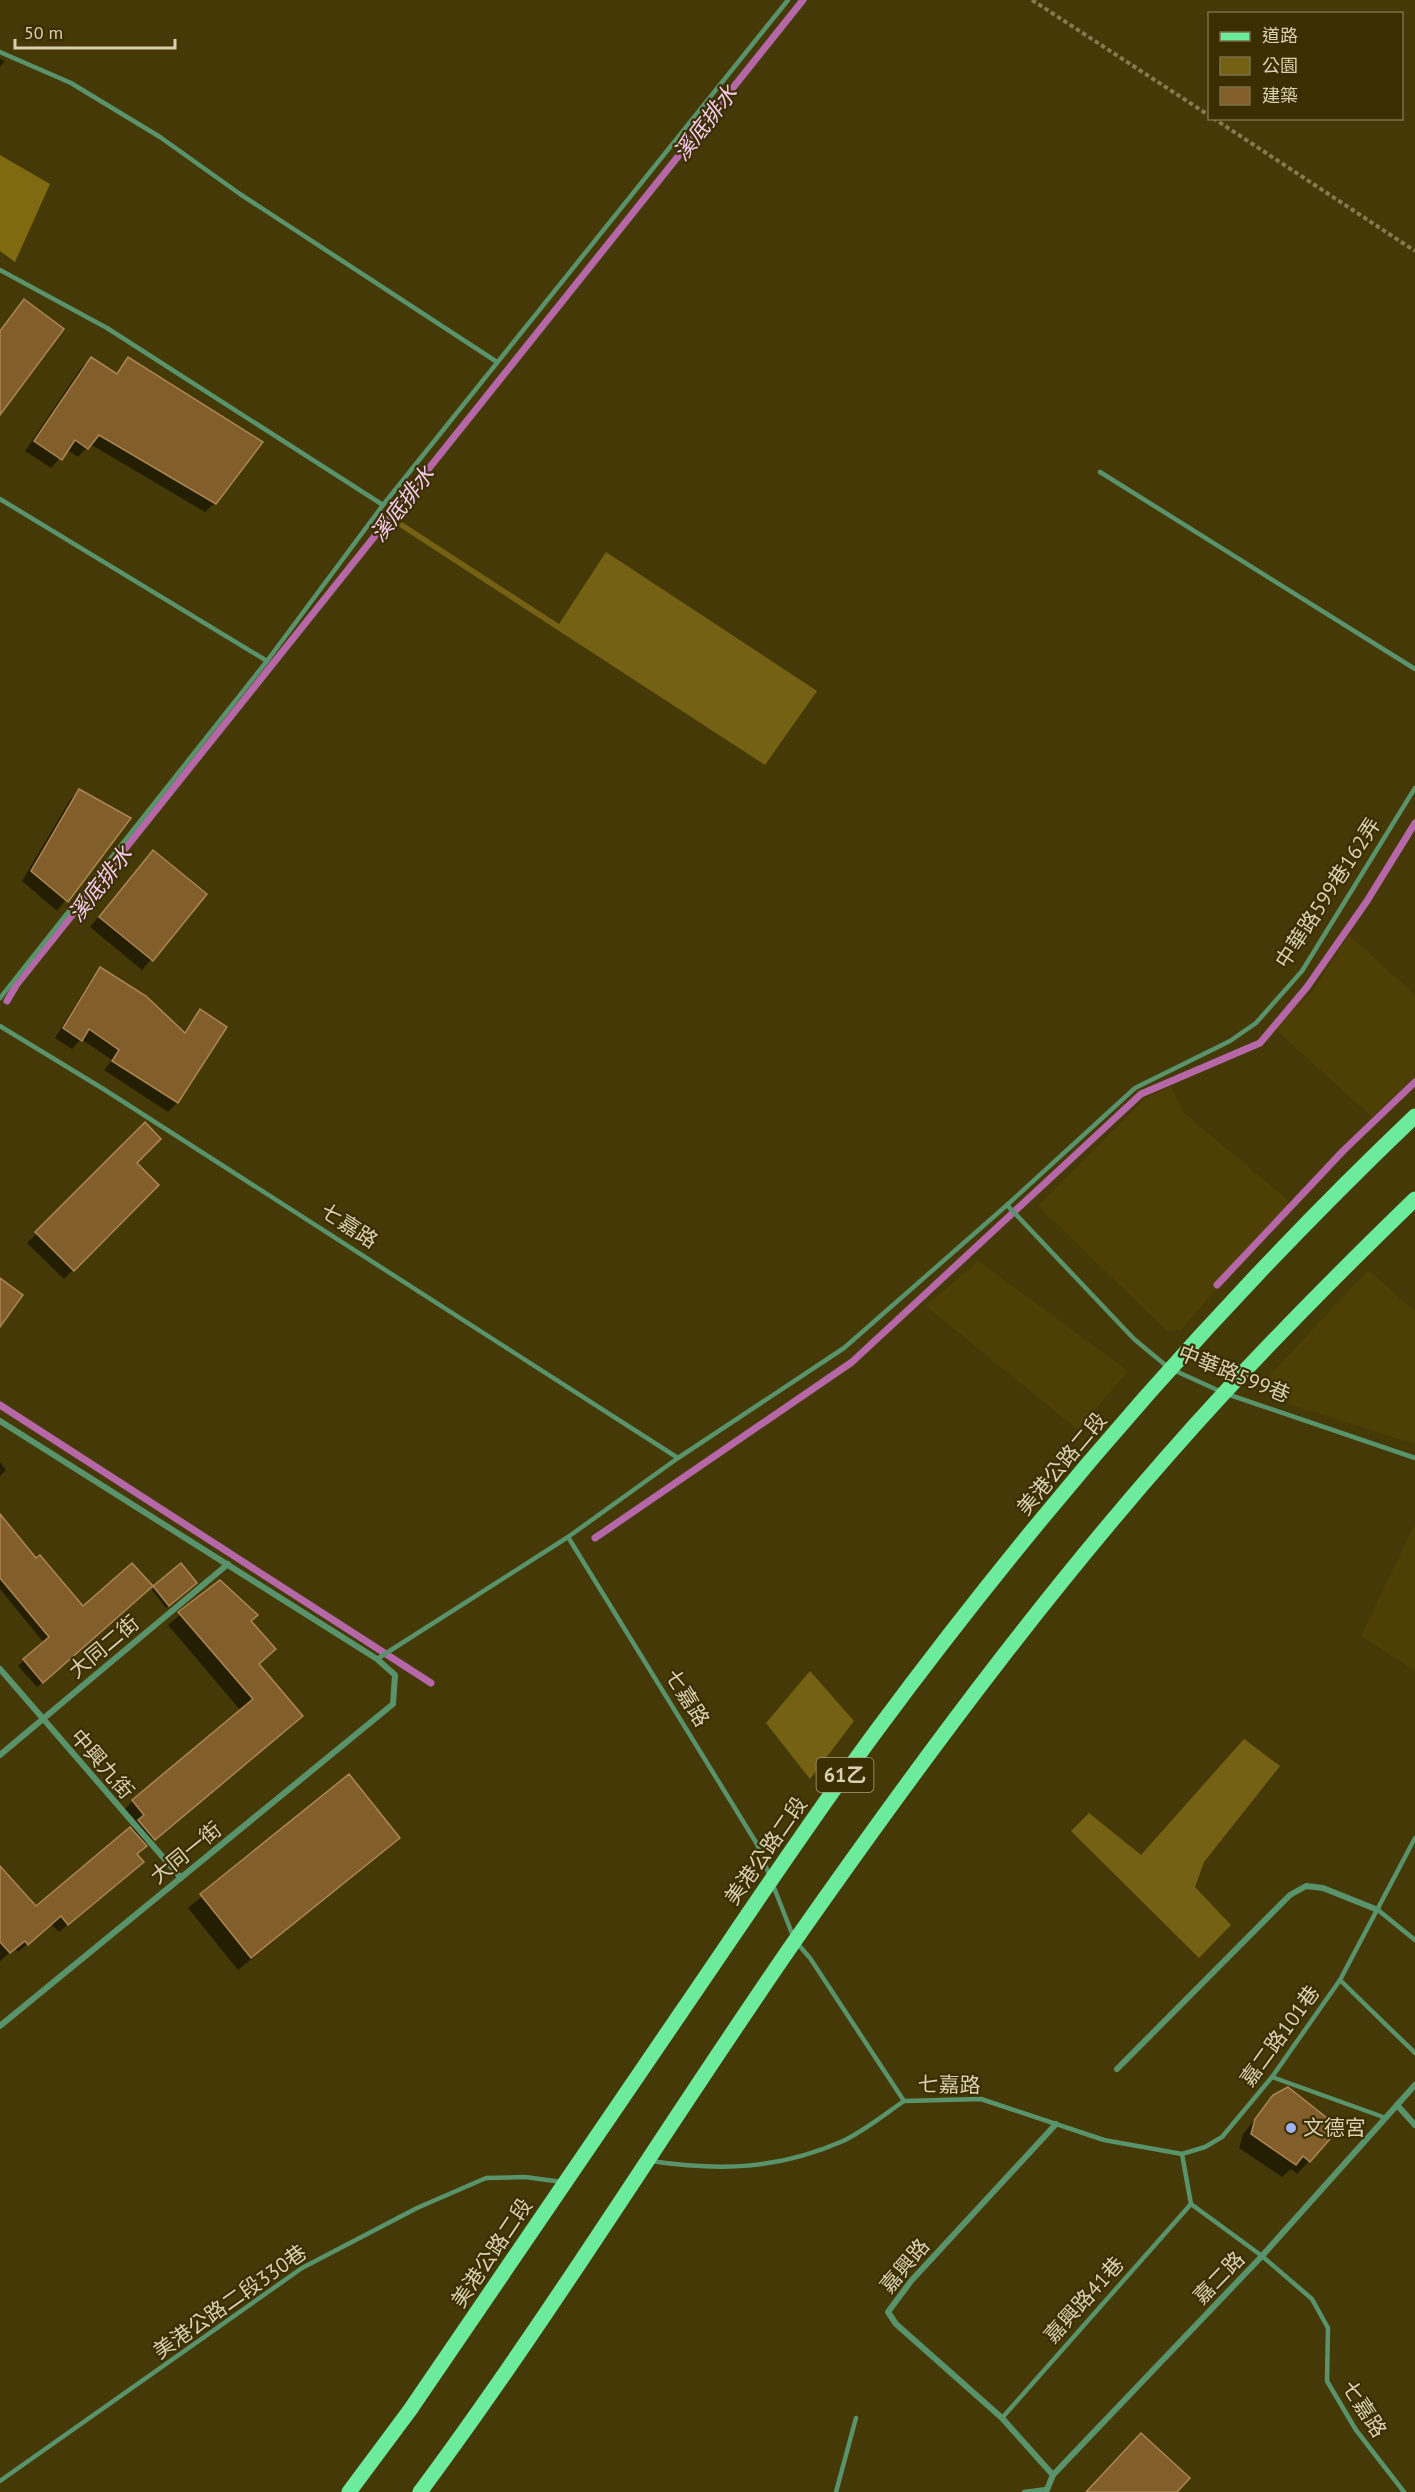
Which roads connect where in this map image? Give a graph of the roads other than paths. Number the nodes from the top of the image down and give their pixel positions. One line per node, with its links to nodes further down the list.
1 (788, 0): 4 (lane)
2 (0, 52): 4 (lane)
3 (0, 270): 7 (lane)
4 (497, 362): 7 (lane)
5 (1100, 472): 9 (lane)
6 (0, 500): 8 (lane)
7 (383, 505): 8 (lane)
8 (267, 661): 11 (lane)
9 (1415, 669)
10 (1415, 788): 15 (lane, 中華路599巷162弄)
11 (0, 998)
12 (0, 1026): 19 (lane, 七嘉路)
13 (1415, 1116): 16 (main road, 美港公路二段 / 61乙)
14 (1415, 1199): 17 (main road, 61乙)
15 (1007, 1205): 16 (lane, 中華路599巷); 19 (lane, 中華路599巷162弄)
16 (1169, 1368): 17 (lane, 中華路599巷); 29 (main road, 美港公路二段 / 61乙)
17 (1224, 1393): 20 (lane, 中華路599巷); 32 (main road, 61乙)
18 (0, 1421): 22 (street)
19 (678, 1458): 21 (lane, 中華路599巷162弄)
20 (1415, 1458)
21 (568, 1537): 23 (lane, 中華路599巷162弄); 29 (lane, 七嘉路)
22 (228, 1564): 23 (street); 25 (street, 大同二街)
23 (377, 1659): 28 (street, 大同一街)
24 (0, 1670): 25 (street, 中興九街)
25 (42, 1720): 26 (street, 大同二街); 28 (street, 中興九街)
26 (0, 1755)
27 (1415, 1838): 30 (lane, 嘉二路101巷)
28 (181, 1878): 34 (street, 大同一街)
29 (771, 1880): 32 (lane, 七嘉路); 46 (main road, 美港公路二段 / 61乙)
30 (1378, 1911): 31 (lane); 33 (lane, 嘉二路101巷); 36 (street)
31 (1415, 1940)
32 (795, 1941): 39 (lane, 七嘉路); 45 (main road, 61乙)
33 (1340, 1980): 35 (lane); 37 (lane, 嘉二路101巷)
34 (0, 2026)
35 (1415, 2053)
36 (1117, 2069)
37 (1272, 2077): 41 (lane); 44 (lane, 嘉二路101巷)
38 (1415, 2085): 40 (street, 嘉二路)
39 (904, 2101): 42 (lane, 七嘉路); 45 (lane)
40 (1397, 2105): 41 (street, 嘉二路); 43 (street)
41 (1386, 2118): 48 (street, 嘉二路)
42 (1056, 2124): 44 (lane, 七嘉路); 50 (street, 嘉興路)
43 (1415, 2125)
44 (1182, 2154): 47 (lane)
45 (647, 2160): 55 (main road, 61乙)
46 (565, 2183): 52 (lane, 美港公路二段330巷); 54 (main road, 美港公路二段 / 61乙)
47 (1191, 2204): 48 (lane, 七嘉路); 50 (lane, 嘉興路41巷)
48 (1262, 2256): 51 (street, 嘉二路); 58 (lane, 七嘉路)
49 (856, 2418): 56 (lane)
50 (1002, 2418): 51 (street, 嘉興路)
51 (1053, 2475): 53 (street, 嘉二路)
52 (0, 2481)
53 (1047, 2490): 57 (lane)
54 (349, 2492)
55 (420, 2492)
56 (836, 2492)
57 (1024, 2492)
58 (1404, 2492)

